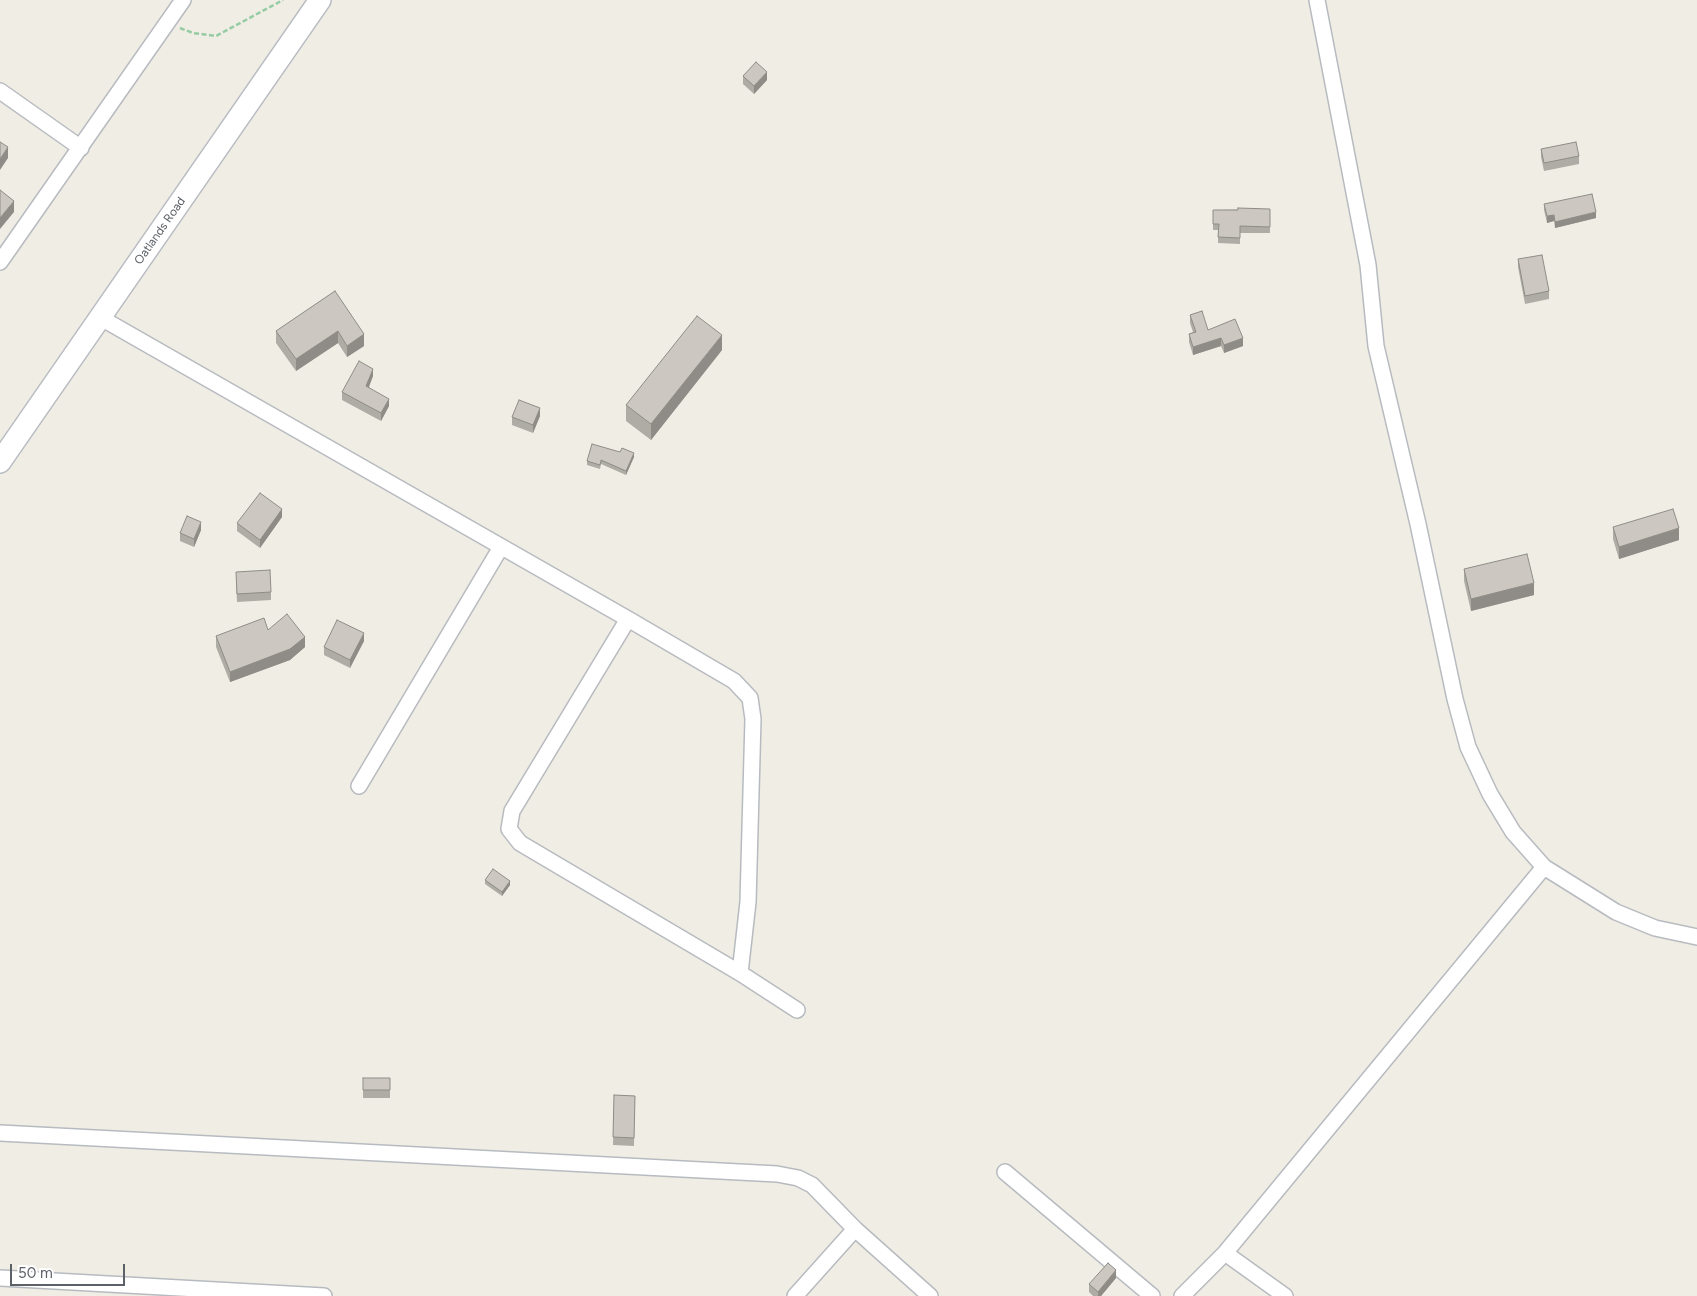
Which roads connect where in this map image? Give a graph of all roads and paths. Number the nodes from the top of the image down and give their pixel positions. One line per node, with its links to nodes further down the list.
1 (183, 0): 5 (street)
2 (283, 0): 5 (path)
3 (320, 0): 9 (street, Oatlands Road)
4 (1317, 0): 14 (street)
5 (167, 23): 7 (street)
6 (0, 91): 7 (street)
7 (81, 148): 8 (street)
8 (0, 262)
9 (101, 318): 10 (street, Oatlands Road); 11 (street)
10 (0, 462)
11 (501, 547): 12 (street); 13 (street)
12 (628, 618): 16 (street); 16 (street)
13 (359, 786)
14 (1544, 867): 15 (street); 21 (street)
15 (1697, 937)
16 (740, 974): 17 (street)
17 (797, 1010)
18 (0, 1133): 20 (street)
19 (1005, 1172): 26 (street)
20 (855, 1230): 24 (street); 25 (street)
21 (1224, 1253): 27 (street); 28 (street)
22 (0, 1278): 23 (street)
23 (324, 1296)
24 (795, 1296)
25 (930, 1296)
26 (1152, 1296)
27 (1182, 1296)
28 (1285, 1296)

